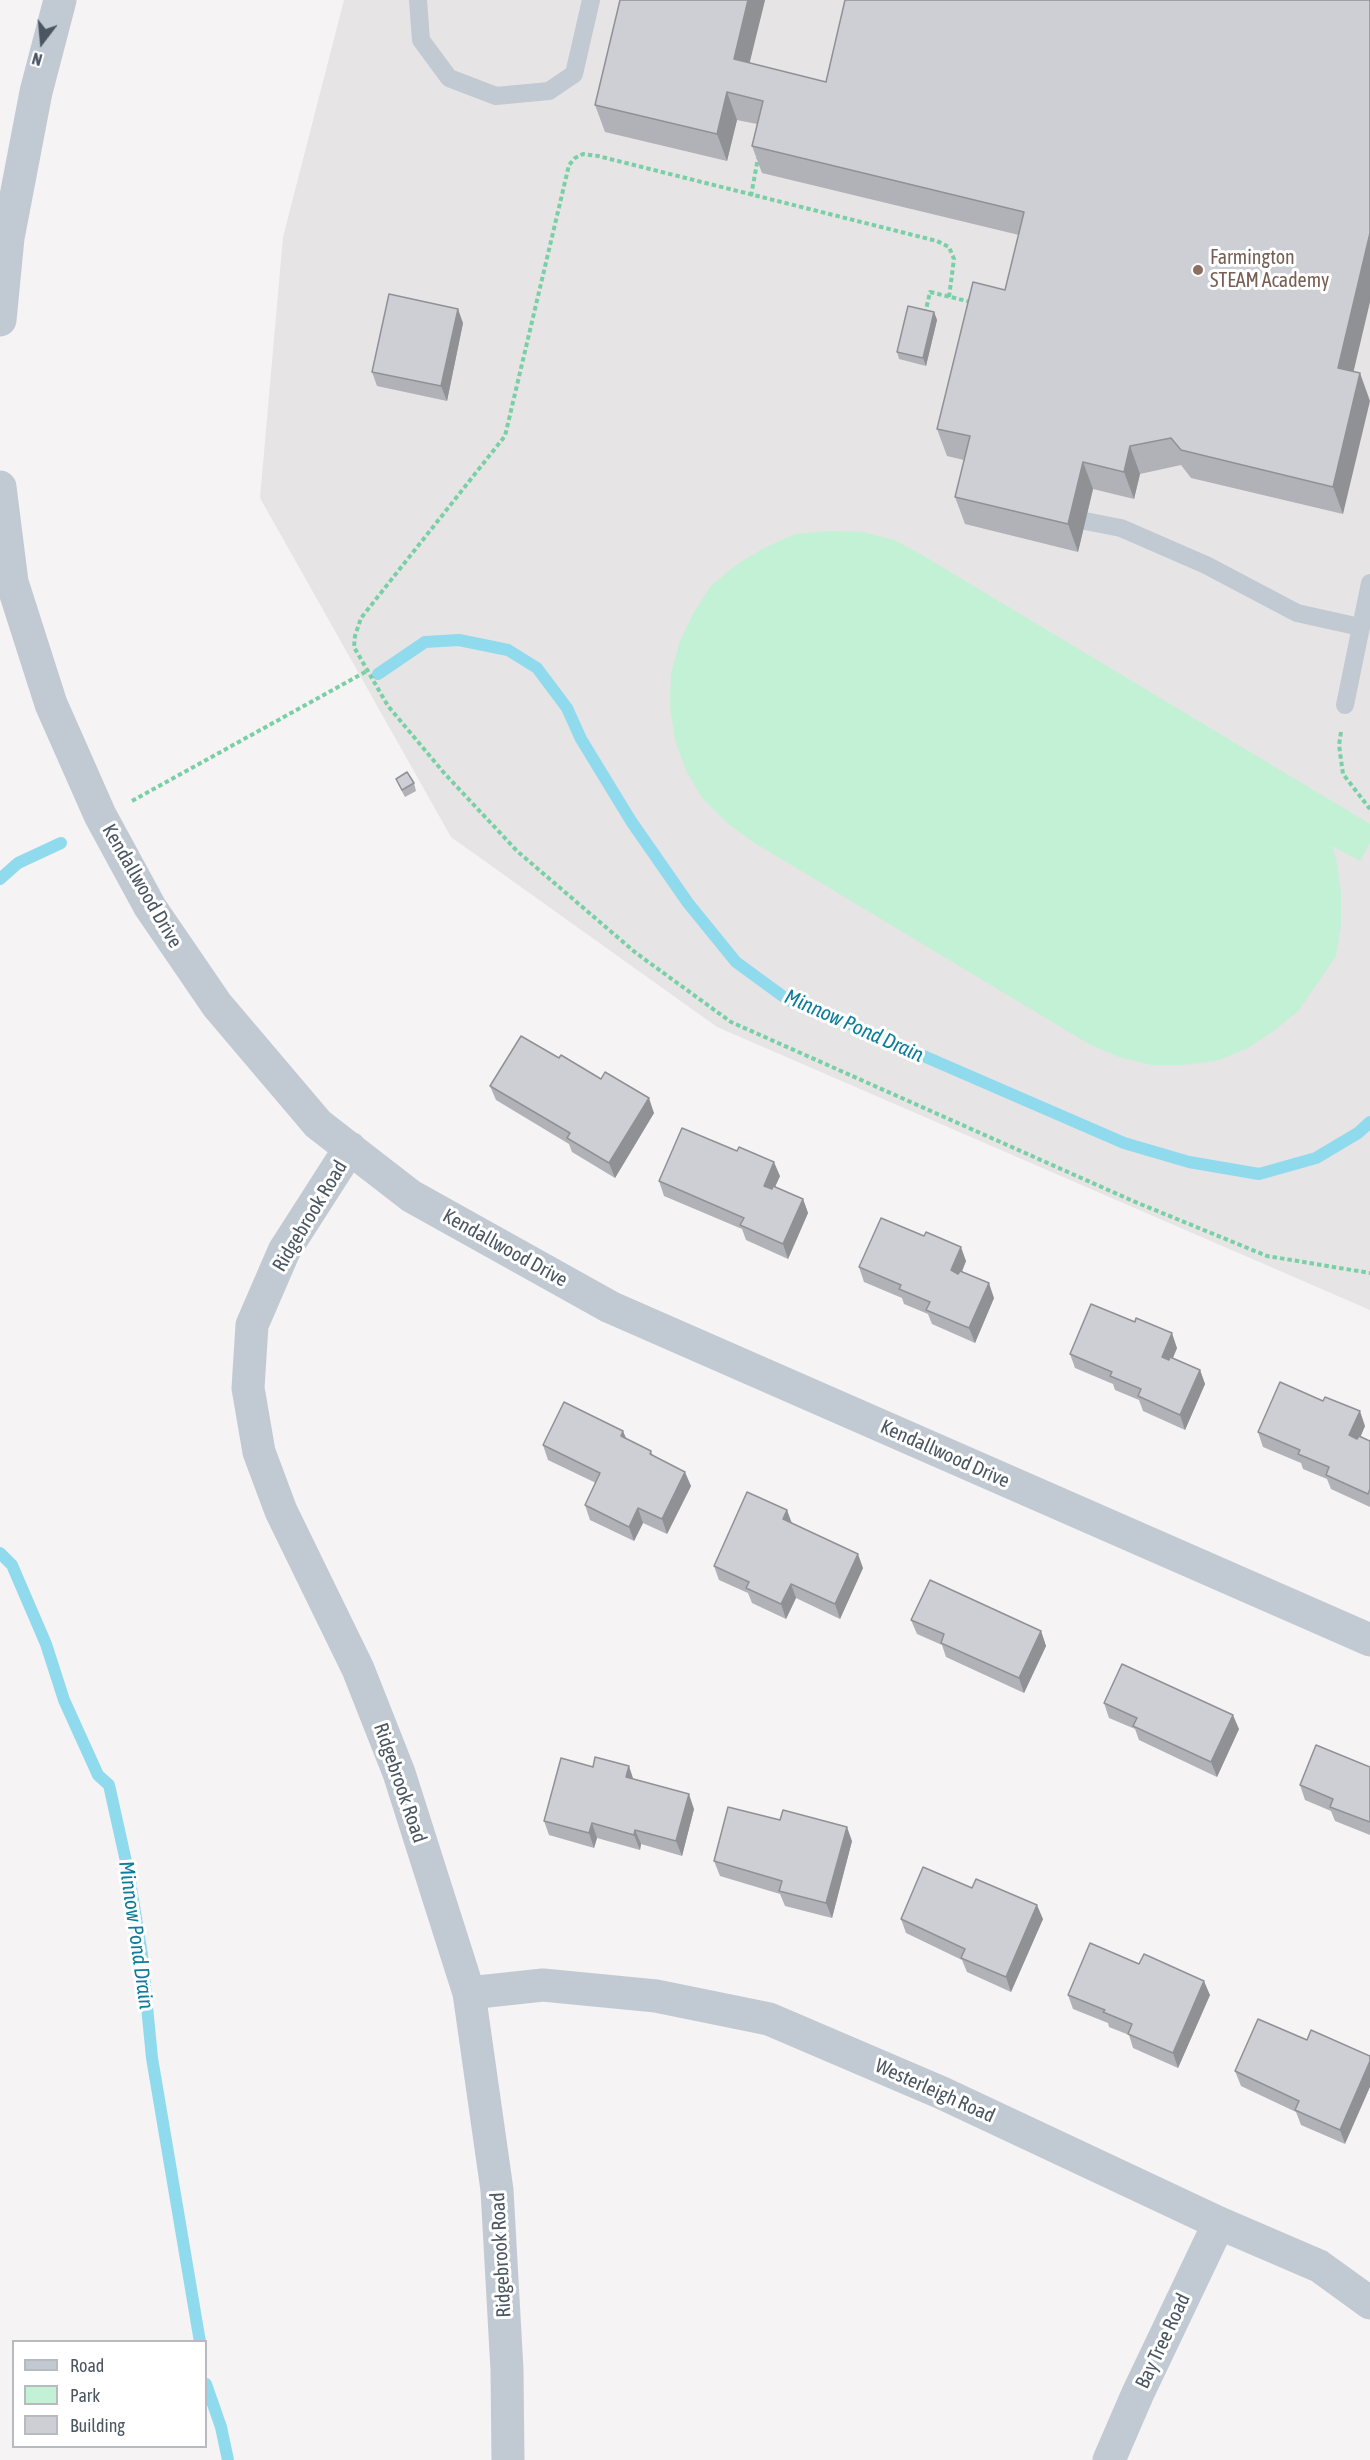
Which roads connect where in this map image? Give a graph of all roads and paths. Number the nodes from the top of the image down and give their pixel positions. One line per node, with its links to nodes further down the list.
1 (60, 0): 9 (street)
2 (418, 0): 3 (lane)
3 (591, 0)
4 (760, 150): 5 (path)
5 (751, 196): 6 (path); 15 (path)
6 (949, 297): 7 (path); 8 (path)
7 (981, 304)
8 (925, 315)
9 (0, 320)
10 (0, 487): 13 (street, Kendallwood Drive)
11 (1085, 521): 14 (lane)
12 (1370, 583): 14 (lane)
13 (9, 602): 18 (street, Kendallwood Drive)
14 (1360, 627): 16 (lane)
15 (367, 671): 18 (path); 20 (path)
16 (1345, 705): 17 (path)
17 (1370, 809)
18 (100, 815): 19 (street, Kendallwood Drive)
19 (350, 1148): 21 (street, Kendallwood Drive); 22 (street, Ridgebrook Road)
20 (1370, 1273)
21 (1370, 1640)
22 (469, 1993): 23 (street, Westerleigh Road); 25 (street, Ridgebrook Road)
23 (1219, 2223): 24 (street, Westerleigh Road); 26 (street, Bay Tree Road)
24 (1370, 2303)
25 (507, 2460)
26 (1109, 2460)

